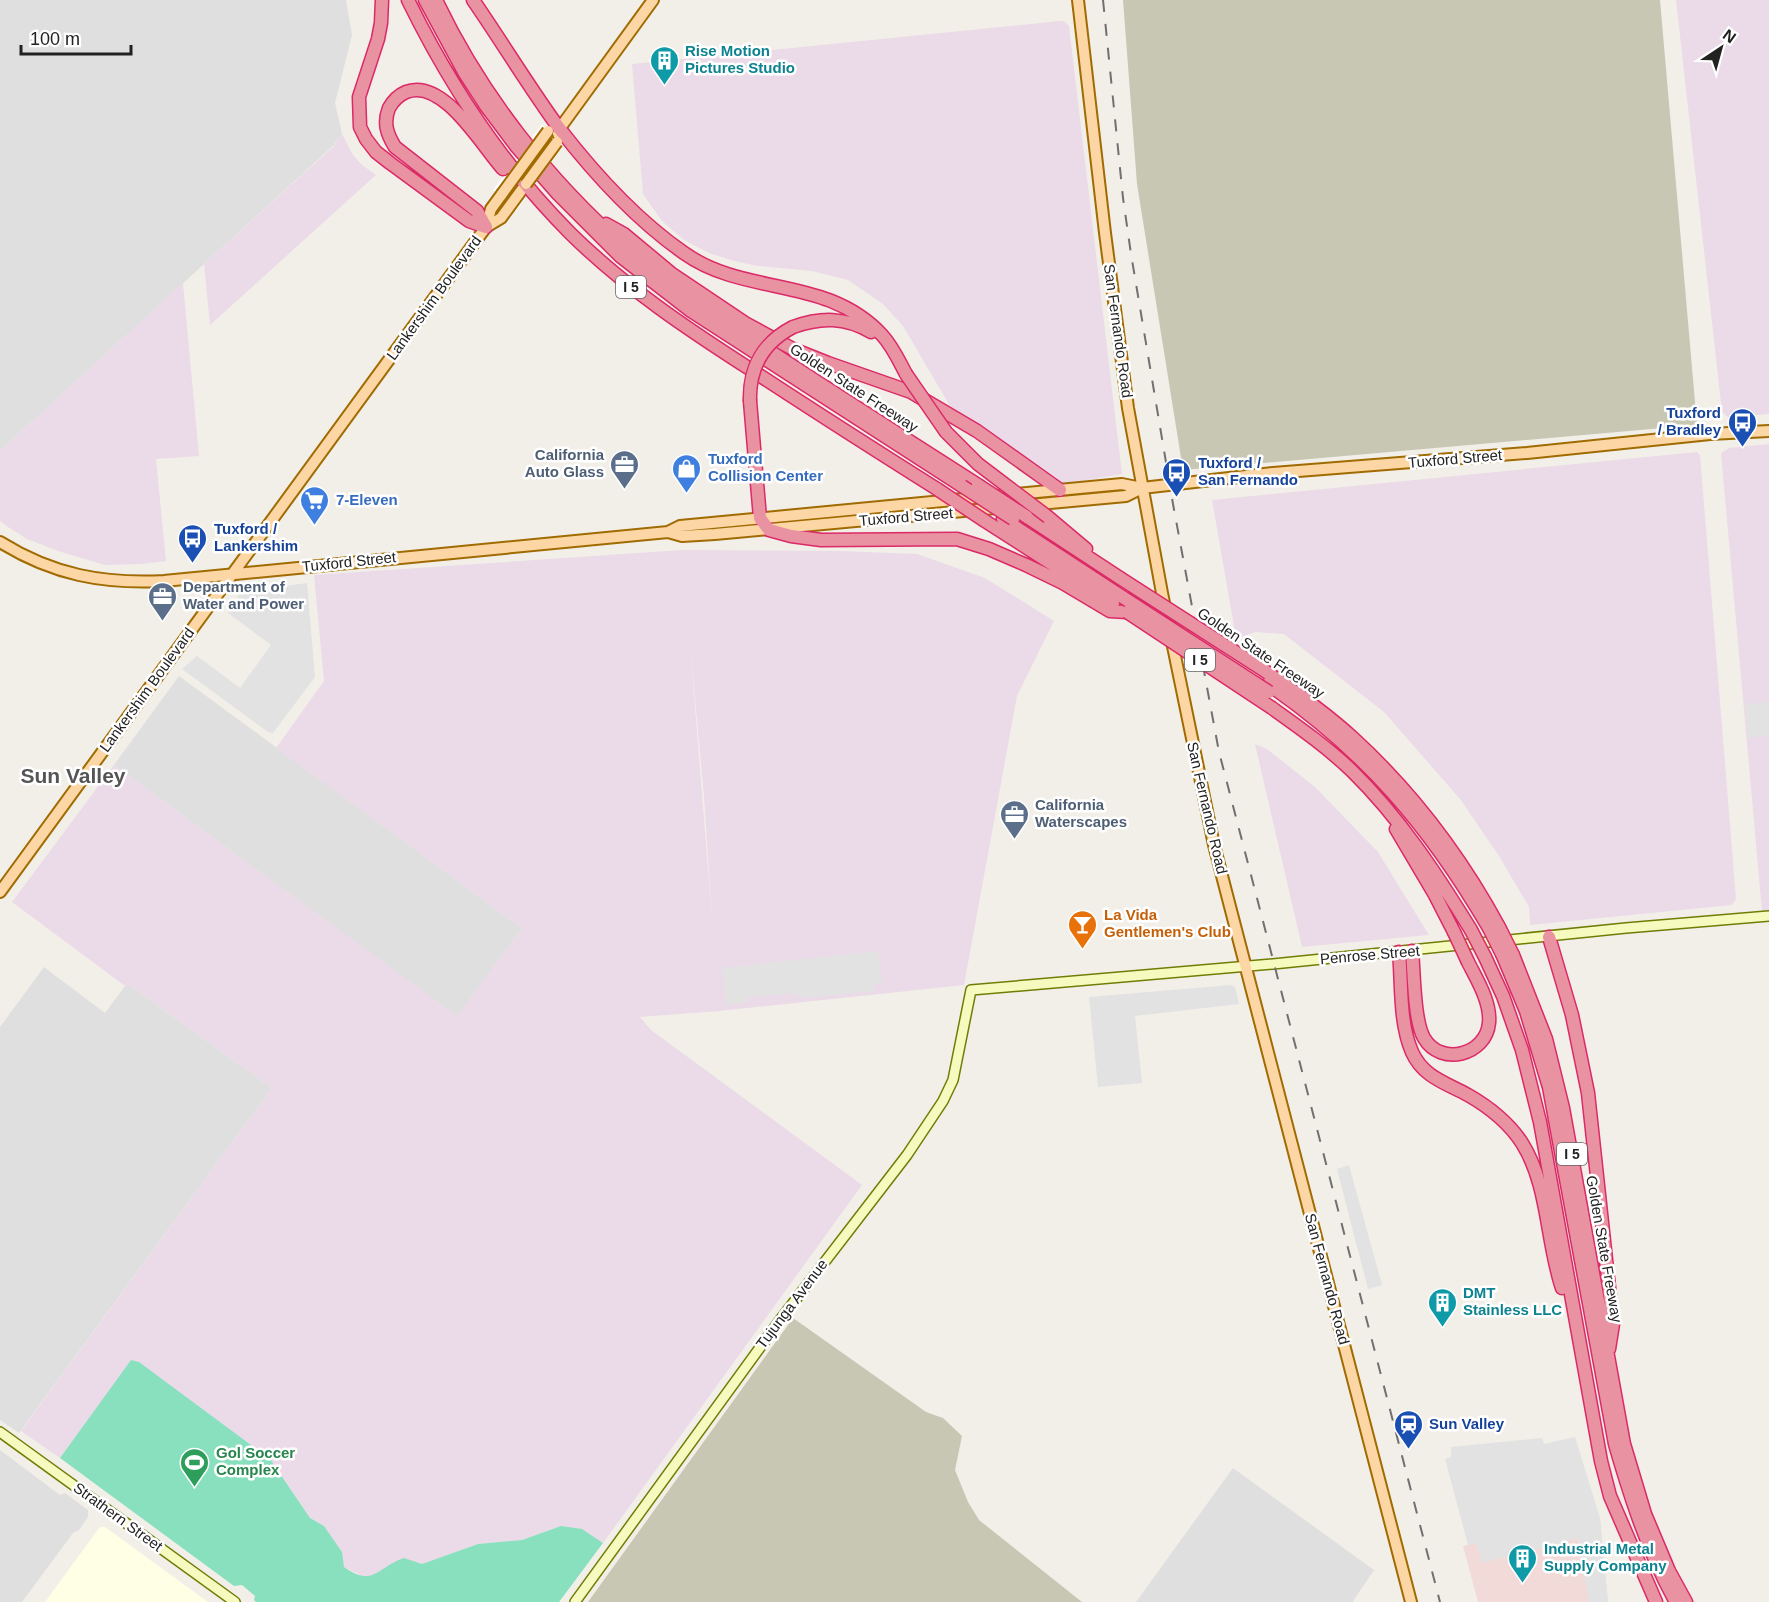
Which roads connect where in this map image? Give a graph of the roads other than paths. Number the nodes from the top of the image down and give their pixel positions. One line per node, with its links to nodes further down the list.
1 (382, 0): 12 (highway)
2 (408, 0): 10 (highway, Golden State Freeway / I 5)
3 (420, 0): 15 (highway)
4 (425, 0): 15 (highway)
5 (436, 0): 11 (highway, Golden State Freeway / I 5)
6 (472, 0): 9 (highway)
7 (653, 0): 9 (main road, Lankershim Boulevard)
8 (1078, 0): 16 (main road, San Fernando Road)
9 (554, 130): 12 (main road, Lankershim Boulevard, bridge); 12 (main road, Lankershim Boulevard, bridge); 13 (highway)
10 (521, 178): 12 (highway); 27 (highway, Golden State Freeway / I 5, bridge)
11 (591, 216): 17 (highway); 24 (highway, Golden State Freeway / I 5, bridge)
12 (486, 227): 25 (main road, Lankershim Boulevard)
13 (906, 374): 19 (highway, bridge); 24 (highway, bridge)
14 (1769, 431): 16 (main road, Tuxford Street)
15 (957, 487): 26 (highway)
16 (1142, 488): 17 (main road, Tuxford Street); 20 (main road, Tuxford Street); 36 (main road, San Fernando Road)
17 (1060, 490): 18 (main road, Tuxford Street)
18 (850, 510): 19 (main road, Tuxford Street); 20 (main road)
19 (760, 518): 21 (highway); 22 (main road, Tuxford Street)
20 (824, 525): 21 (main road, Tuxford Street)
21 (768, 530): 22 (main road, Tuxford Street); 27 (highway)
22 (668, 532): 25 (main road, Tuxford Street)
23 (0, 543): 25 (main road, Tuxford Street)
24 (1106, 568): 26 (highway, Golden State Freeway / I 5)
25 (232, 574): 30 (main road, Lankershim Boulevard)
26 (1122, 588): 28 (highway, Golden State Freeway / I 5, bridge); 28 (highway, bridge)
27 (1127, 612): 29 (highway, Golden State Freeway / I 5, bridge)
28 (1267, 682): 32 (highway); 32 (highway, Golden State Freeway / I 5)
29 (1387, 811): 32 (highway, Golden State Freeway / I 5); 34 (highway, bridge)
30 (0, 892)
31 (1769, 916): 33 (street, Penrose Street)
32 (1486, 928): 35 (highway, Golden State Freeway / I 5, bridge); 35 (highway, Golden State Freeway / I 5, bridge)
33 (1549, 937): 34 (street, Penrose Street); 39 (highway)
34 (1406, 952): 36 (street, Penrose Street); 38 (highway)
35 (1499, 956): 38 (highway, Golden State Freeway / I 5); 39 (highway, Golden State Freeway / I 5); 45 (highway); 46 (highway)
36 (1245, 966): 37 (street, Penrose Street); 43 (main road, San Fernando Road)
37 (971, 990): 42 (street, Tujunga Avenue)
38 (1577, 1335): 44 (highway, Golden State Freeway / I 5)
39 (1608, 1359): 47 (highway, Golden State Freeway / I 5)
40 (0, 1432): 41 (street, Strathern Street)
41 (235, 1602)
42 (575, 1602)
43 (1411, 1602)
44 (1656, 1602)
45 (1669, 1602)
46 (1676, 1602)
47 (1686, 1602)

